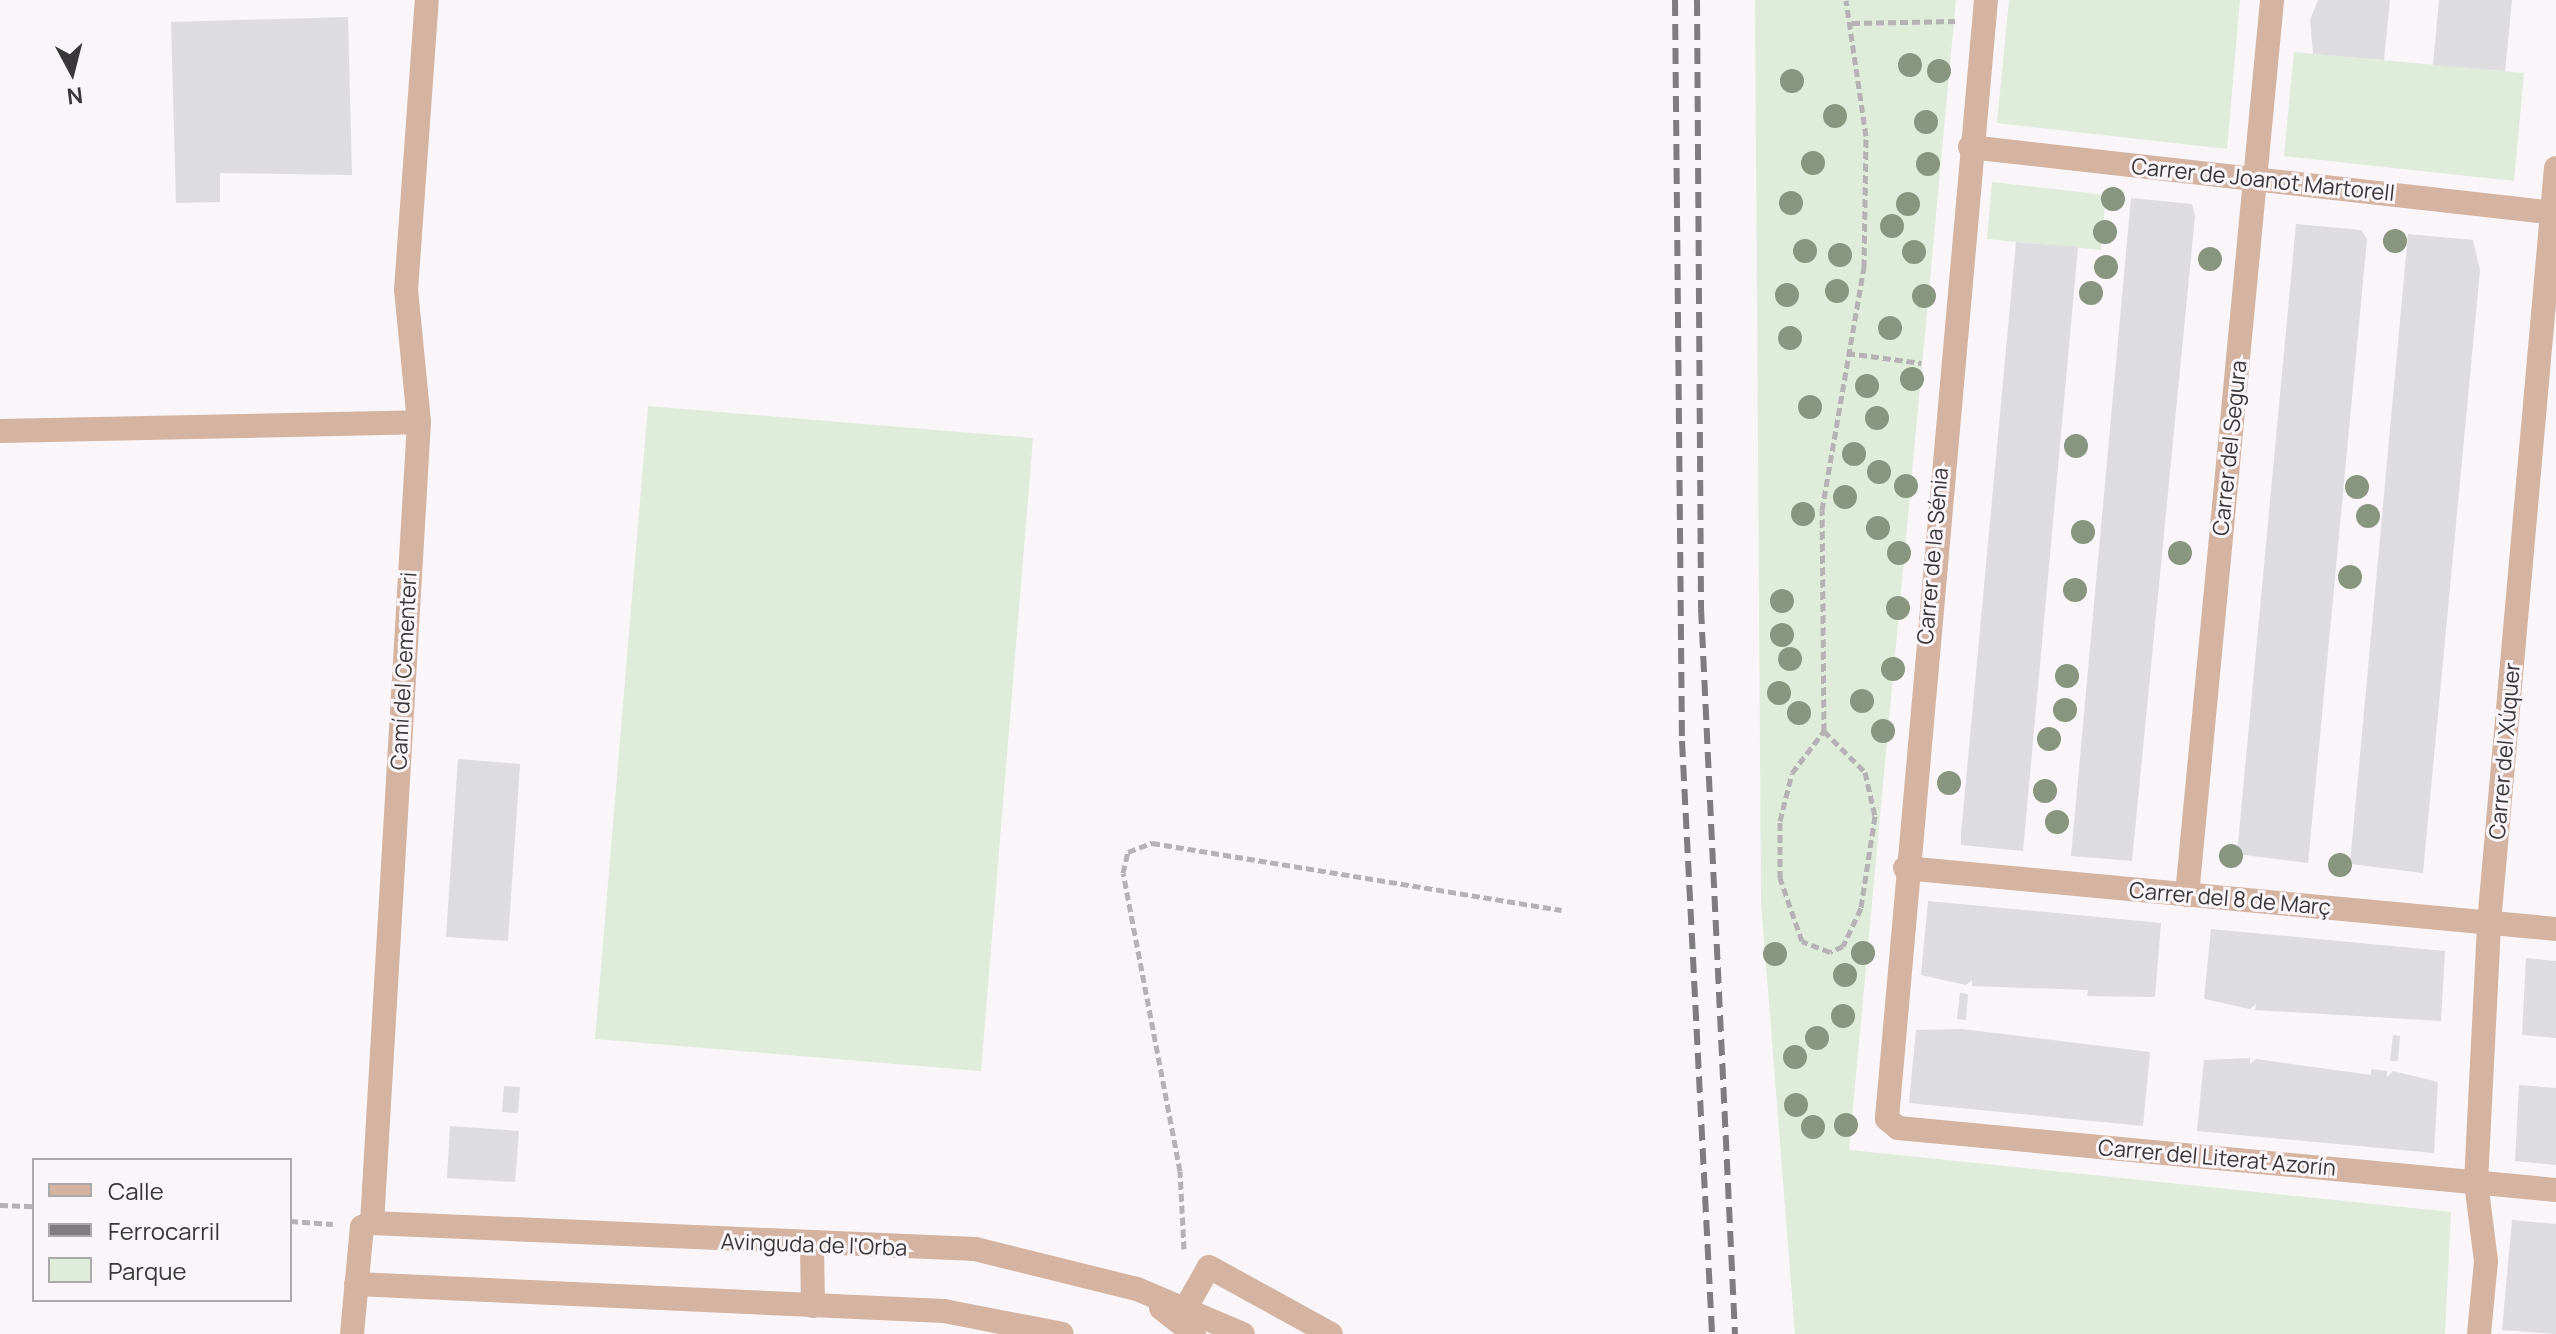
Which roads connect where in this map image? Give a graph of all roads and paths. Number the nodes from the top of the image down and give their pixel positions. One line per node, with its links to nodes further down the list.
1 (427, 0): 13 (street, Camí del Cementeri)
2 (1846, 0): 6 (path)
3 (1986, 0): 7 (street, Carrer de la Sénia)
4 (2272, 0): 9 (street, Carrer del Segura)
5 (1958, 21): 6 (path)
6 (1852, 23): 11 (path)
7 (1970, 147): 9 (street, Carrer de Joanot Martorell); 16 (street, Carrer de la Sénia)
8 (2556, 168): 10 (street, Carrer del Xúquer)
9 (2256, 179): 10 (street, Carrer de Joanot Martorell); 17 (street, Carrer del Segura)
10 (2554, 213): 19 (street, Carrer del Xúquer)
11 (1847, 353): 12 (path); 15 (path)
12 (1926, 363)
13 (419, 422): 14 (street); 27 (street, Camí del Cementeri)
14 (0, 431)
15 (1824, 731): 15 (path)
16 (1905, 868): 17 (street, Carrer del 8 de Març); 21 (street, Carrer de la Sénia)
17 (2187, 895): 19 (street, Carrer del 8 de Març)
18 (1562, 910): 29 (path)
19 (2489, 923): 20 (street, Carrer del 8 de Març); 22 (street, Carrer del Xúquer)
20 (2556, 929)
21 (1886, 1113): 22 (street, Carrer del Literat Azorín)
22 (2476, 1182): 23 (street, Carrer del Literat Azorín); 39 (street, Carrer del Xúquer)
23 (2556, 1190)
24 (0, 1205): 25 (path)
25 (32, 1206)
26 (292, 1221): 27 (path)
27 (367, 1225): 28 (street, Avinguda de l'Orba); 30 (street, Camí del Cementeri)
28 (812, 1245): 31 (street, Avinguda de l'Orba); 32 (street)
29 (1185, 1254)
30 (356, 1284): 32 (street); 34 (street, Camí del Cementeri)
31 (1137, 1289): 33 (street, Avinguda de l'Orba); 36 (street)
32 (813, 1306): 35 (street)
33 (1185, 1309): 37 (street, Avinguda de l'Orba); 38 (street)
34 (352, 1334)
35 (1062, 1334)
36 (1194, 1334)
37 (1243, 1334)
38 (1331, 1334)
39 (2479, 1334)

